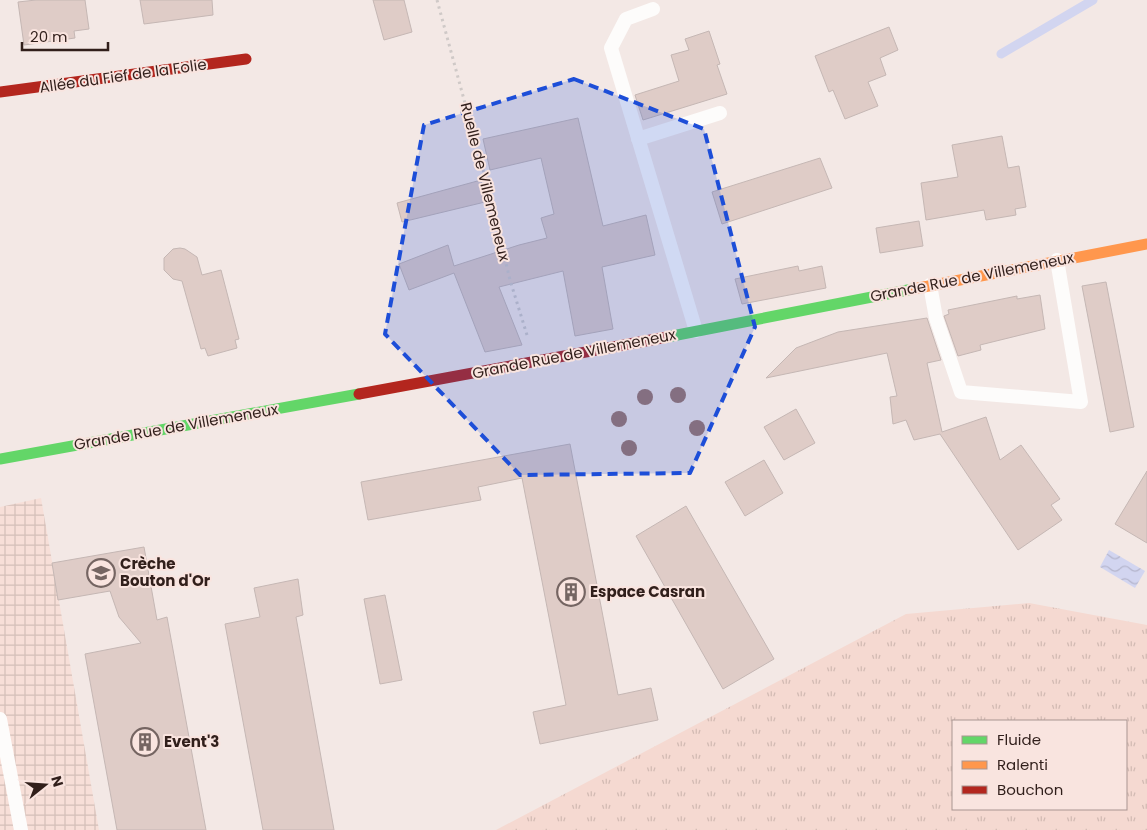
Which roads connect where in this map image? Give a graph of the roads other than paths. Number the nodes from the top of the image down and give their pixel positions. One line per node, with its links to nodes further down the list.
1 (653, 9): 5 (lane)
2 (246, 59): 3 (main road, Allée du Fief de la Folie)
3 (0, 92)
4 (720, 113): 5 (lane)
5 (638, 139): 9 (lane)
6 (1147, 244): 7 (main road, Grande Rue de Villemeneux)
7 (1057, 260): 8 (main road, Grande Rue de Villemeneux); 8 (lane)
8 (930, 286): 9 (main road, Grande Rue de Villemeneux)
9 (696, 331): 10 (main road, Grande Rue de Villemeneux)
10 (0, 459)
11 (0, 719): 12 (lane)
12 (21, 830)

